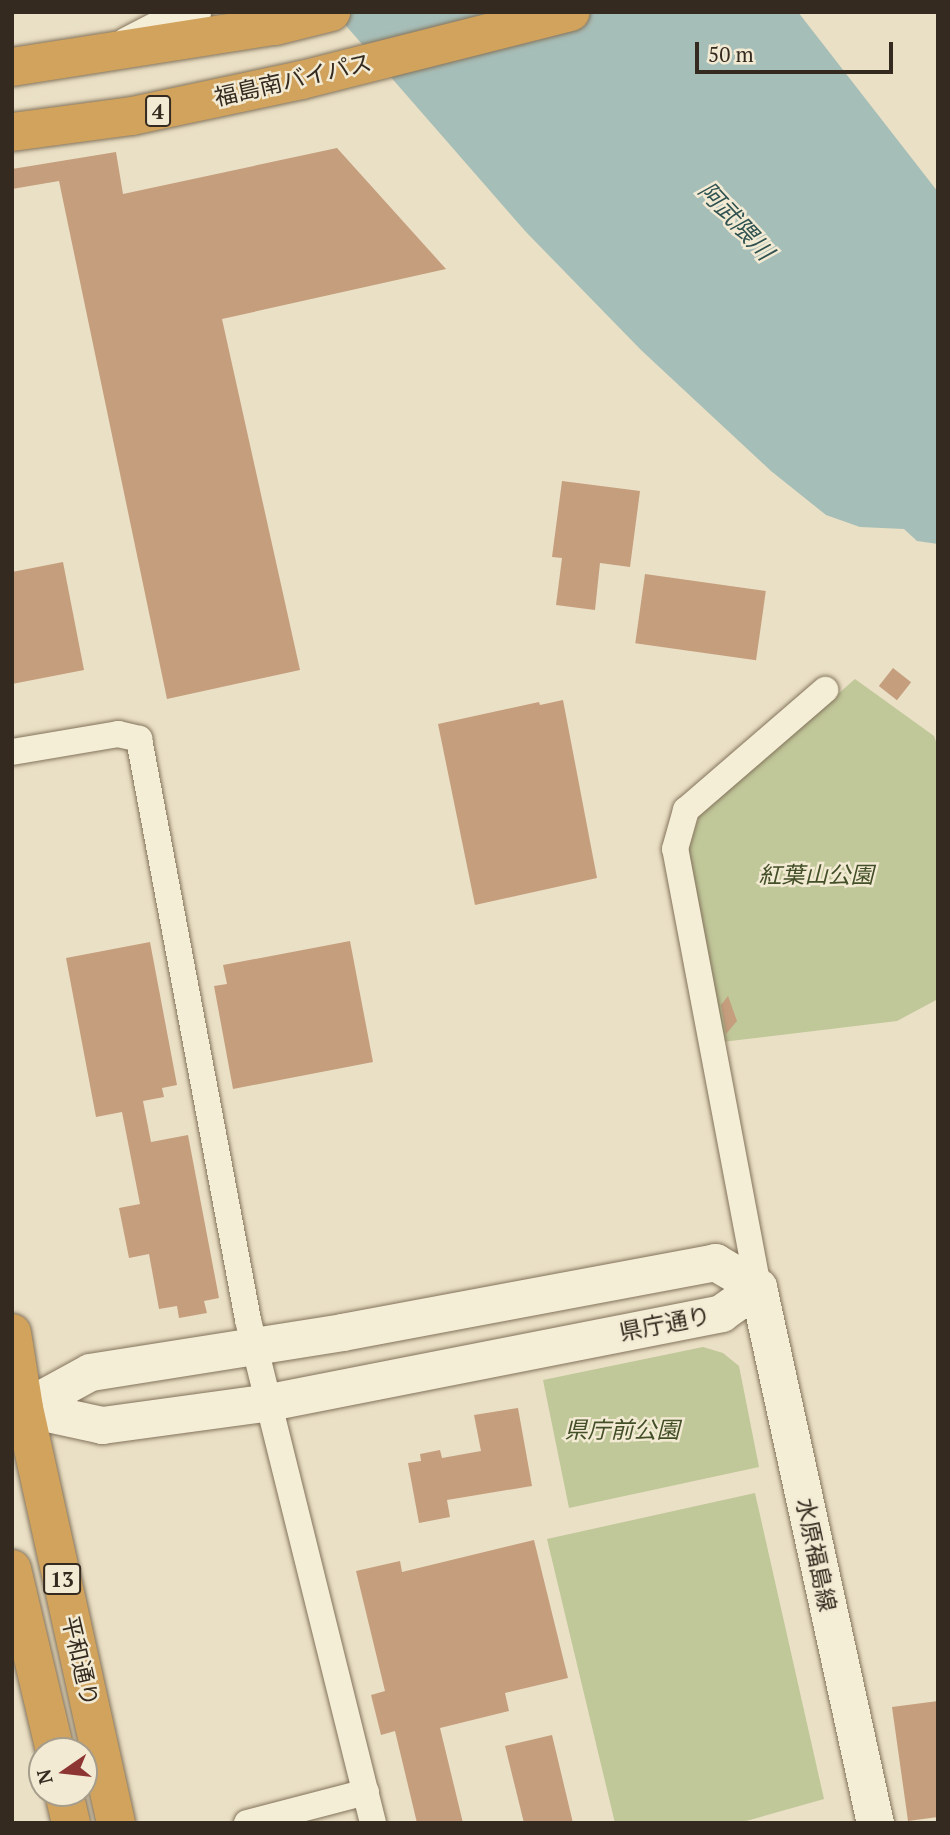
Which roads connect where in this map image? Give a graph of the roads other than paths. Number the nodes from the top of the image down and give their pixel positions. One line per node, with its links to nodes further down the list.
1 (192, 12): 4 (main road)
2 (331, 12): 4 (highway)
3 (571, 12): 6 (highway, 福島南バイパス / 4)
4 (112, 53): 5 (highway)
5 (12, 68)
6 (12, 132)
7 (825, 690): 9 (street)
8 (12, 752): 11 (street)
9 (758, 1287): 11 (main road); 12 (main road, 県庁通り); 20 (main road, 水原福島線)
10 (12, 1333): 13 (highway, 平和通り / 13)
11 (254, 1346): 12 (street); 13 (main road)
12 (269, 1402): 13 (main road, 県庁通り); 16 (street)
13 (18, 1409): 17 (highway, 平和通り / 13)
14 (12, 1569): 15 (highway, 平和通り / 13)
15 (52, 1737)
16 (366, 1792): 18 (street); 19 (street)
17 (116, 1823)
18 (247, 1823)
19 (373, 1823)
20 (875, 1823)

